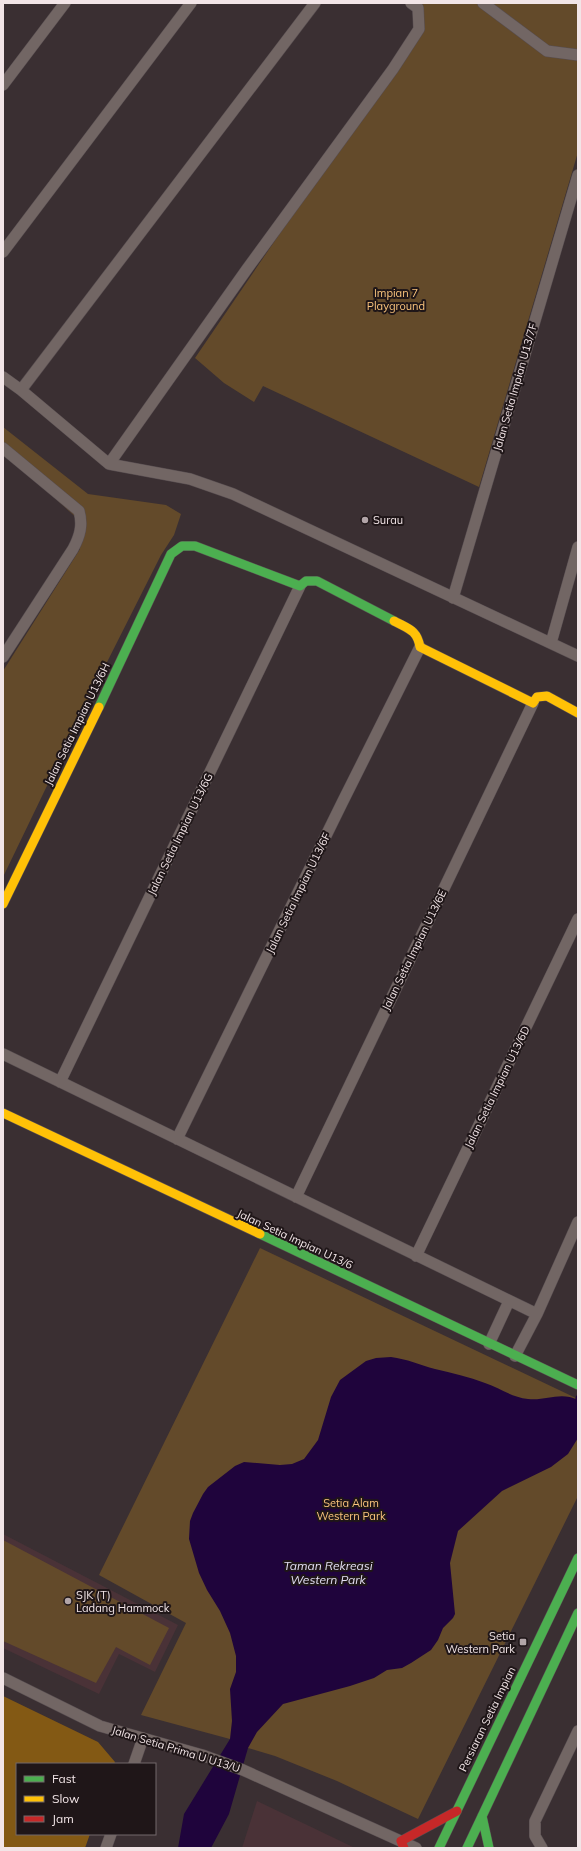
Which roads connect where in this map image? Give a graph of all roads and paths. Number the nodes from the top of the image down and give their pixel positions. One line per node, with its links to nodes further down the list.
1 (65, 3): 7 (street)
2 (191, 3): 9 (street)
3 (315, 3): 11 (street)
4 (411, 3): 13 (street)
5 (483, 3): 6 (street)
6 (578, 55)
7 (3, 85)
8 (578, 175): 16 (street, Jalan Setia Impian U13/7F)
9 (3, 252)
10 (3, 377): 11 (street)
11 (21, 390): 13 (street)
12 (3, 448): 20 (street)
13 (109, 464): 16 (street)
14 (578, 547): 17 (street)
15 (300, 586): 18 (street); 23 (street, Jalan Setia Impian U13/6H); 26 (street, Jalan Setia Impian U13/6G)
16 (454, 598): 17 (street)
17 (551, 643): 19 (street)
18 (420, 647): 21 (street); 28 (street, Jalan Setia Impian U13/6F)
19 (578, 656)
20 (3, 657)
21 (533, 703): 22 (street); 29 (street, Jalan Setia Impian U13/6E)
22 (578, 713)
23 (3, 904)
24 (578, 919): 31 (street, Jalan Setia Impian U13/6D)
25 (3, 1054): 26 (street)
26 (60, 1082): 28 (street)
27 (3, 1113): 34 (street, Jalan Setia Impian U13/6)
28 (177, 1139): 29 (street)
29 (296, 1197): 31 (street)
30 (578, 1222): 33 (street)
31 (416, 1256): 32 (street)
32 (510, 1301): 33 (street); 34 (street)
33 (537, 1314): 35 (street)
34 (489, 1344): 35 (street, Jalan Setia Impian U13/6)
35 (515, 1356): 36 (street, Jalan Setia Impian U13/6)
36 (578, 1385)
37 (578, 1558): 43 (street, Persiaran Setia Impian)
38 (578, 1613): 44 (street)
39 (3, 1678): 41 (street, Jalan Setia Prima U U13/U)
40 (578, 1731): 52 (street)
41 (143, 1738): 42 (street); 46 (street, Jalan Setia Prima U U13/U)
42 (134, 1763)
43 (457, 1811): 46 (street); 49 (street, Persiaran Setia Impian)
44 (482, 1816): 50 (street); 51 (street)
45 (111, 1835): 47 (street)
46 (403, 1844): 48 (street, Jalan Setia Prima U U13/U)
47 (106, 1848)
48 (416, 1848)
49 (439, 1848)
50 (467, 1848)
51 (489, 1848)
52 (542, 1848)

